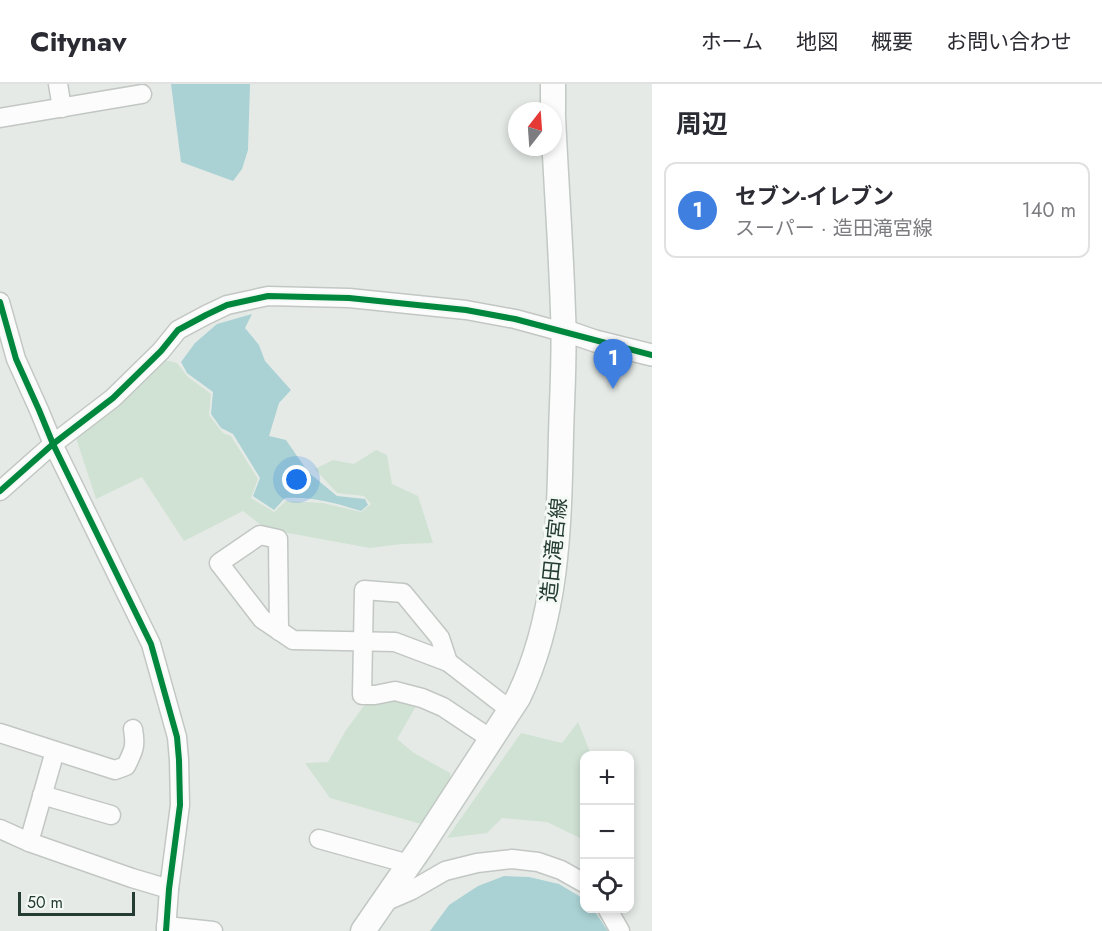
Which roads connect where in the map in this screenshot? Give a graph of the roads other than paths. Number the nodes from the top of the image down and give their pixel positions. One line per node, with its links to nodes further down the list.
1 (58, 84): 5 (street)
2 (553, 84): 4 (main road)
3 (142, 94): 5 (street)
4 (553, 102)
5 (62, 108): 6 (street)
6 (0, 118)
7 (555, 156): 9 (main road, 造田滝宮線)
8 (0, 303): 11 (street)
9 (563, 332): 10 (street); 11 (street); 16 (main road, 造田滝宮線)
10 (652, 355)
11 (53, 444): 12 (street); 28 (street)
12 (0, 491)
13 (279, 631): 13 (street); 14 (street)
14 (363, 642): 15 (street); 15 (street); 19 (street)
15 (448, 662): 16 (street)
16 (510, 710): 19 (main road, 造田滝宮線)
17 (133, 729): 18 (street)
18 (0, 733)
19 (491, 739): 26 (main road, 造田滝宮線)
20 (53, 758): 21 (street)
21 (42, 795): 22 (street); 25 (street)
22 (111, 816)
23 (0, 830): 25 (street)
24 (318, 839): 26 (street)
25 (29, 842): 28 (street)
26 (409, 864): 29 (main road, 造田滝宮線)
27 (580, 880): 29 (street)
28 (169, 888): 31 (street)
29 (382, 903): 33 (main road, 造田滝宮線)
30 (609, 913): 34 (street)
31 (166, 929): 32 (street)
32 (213, 931)
33 (363, 931)
34 (620, 931)

